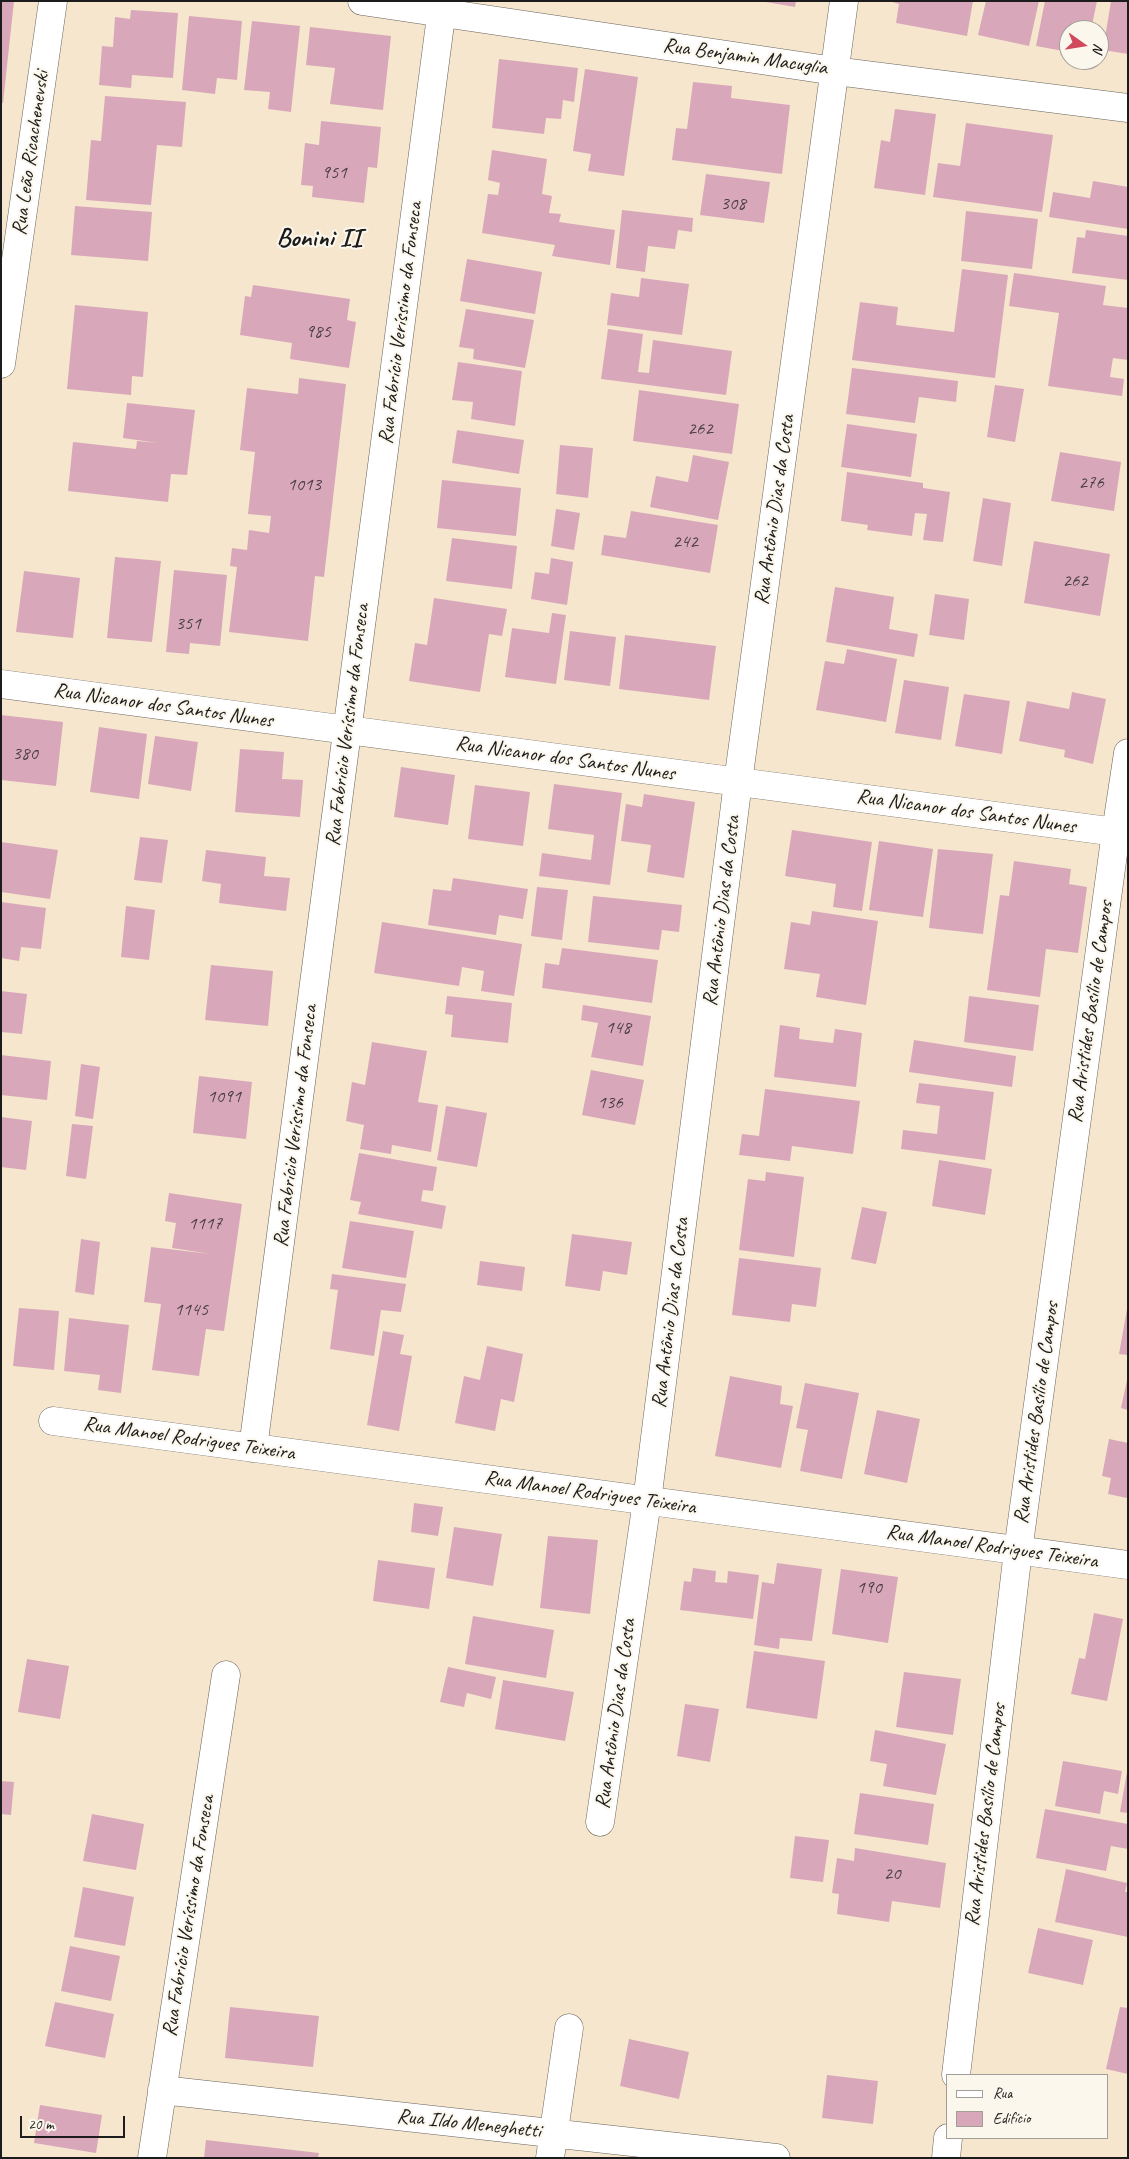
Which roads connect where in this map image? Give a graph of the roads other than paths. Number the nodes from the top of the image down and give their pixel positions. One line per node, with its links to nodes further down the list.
1 (53, 1): 7 (street, Rua Leão Ricachenevski)
2 (362, 1): 4 (street, Rua Benjamin Macuglia)
3 (844, 1): 5 (street, Rua Antônio Dias da Costa)
4 (442, 7): 5 (street, Rua Benjamin Macuglia); 9 (street, Rua Fabrício Veríssimo da Fonseca)
5 (835, 70): 6 (street, Rua Benjamin Macuglia); 11 (street, Rua Antônio Dias da Costa)
6 (1128, 108)
7 (1, 364)
8 (1, 684): 9 (street, Rua Nicanor dos Santos Nunes)
9 (347, 730): 11 (street, Rua Nicanor dos Santos Nunes); 14 (street, Rua Fabrício Veríssimo da Fonseca)
10 (1128, 753): 12 (street, Rua Aristides Basílio de Campos)
11 (738, 782): 12 (street, Rua Nicanor dos Santos Nunes); 15 (street, Rua Antônio Dias da Costa)
12 (1122, 833): 16 (street, Rua Aristides Basílio de Campos)
13 (53, 1421): 14 (street, Rua Manoel Rodrigues Teixeira)
14 (254, 1448): 15 (street, Rua Manoel Rodrigues Teixeira)
15 (647, 1501): 16 (street, Rua Manoel Rodrigues Teixeira); 19 (street, Rua Antônio Dias da Costa)
16 (1018, 1551): 17 (street, Rua Manoel Rodrigues Teixeira); 21 (street, Rua Aristides Basílio de Campos)
17 (1128, 1565)
18 (226, 1675): 22 (street, Rua Fabrício Veríssimo da Fonseca)
19 (600, 1822)
20 (569, 2028): 24 (street)
21 (956, 2074)
22 (162, 2090): 24 (street, Rua Ildo Meneghetti); 25 (street, Rua Fabrício Veríssimo da Fonseca)
23 (948, 2139): 27 (street)
24 (552, 2146): 26 (street, Rua Ildo Meneghetti)
25 (152, 2158)
26 (776, 2158)
27 (946, 2158)

